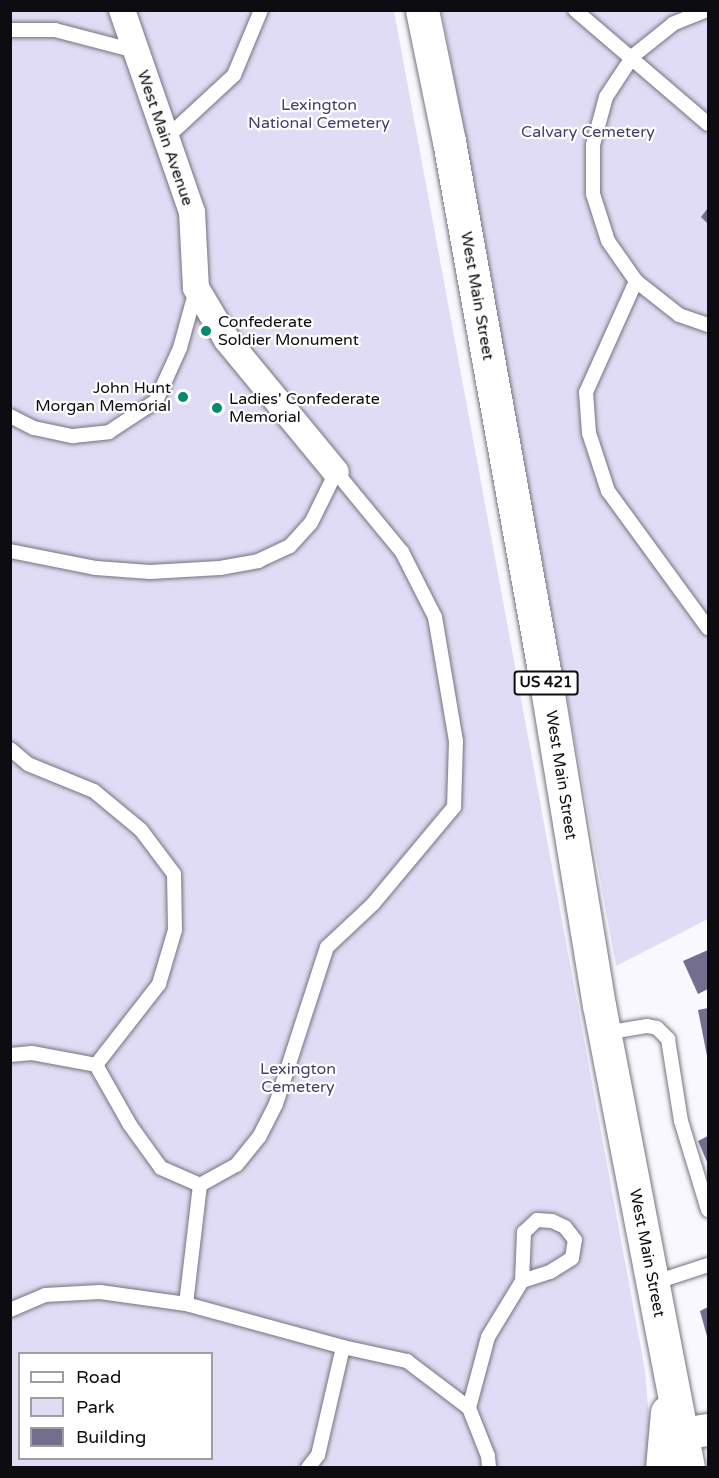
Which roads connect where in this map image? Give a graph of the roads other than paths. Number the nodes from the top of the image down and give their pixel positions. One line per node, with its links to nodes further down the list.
1 (122, 10): 7 (street, West Main Avenue)
2 (261, 10): 10 (lane)
3 (422, 10): 20 (main road, West Main Street / US 421)
4 (575, 10): 8 (lane)
5 (707, 10): 8 (lane)
6 (10, 30): 7 (lane)
7 (135, 51): 10 (street, West Main Avenue)
8 (633, 56): 9 (lane); 11 (lane)
9 (708, 124)
10 (165, 139): 12 (street, West Main Avenue)
11 (636, 281): 13 (lane); 17 (lane)
12 (196, 288): 14 (lane); 15 (street, West Main Avenue)
13 (708, 325)
14 (10, 416)
15 (336, 472): 16 (lane); 23 (lane)
16 (10, 551)
17 (708, 628)
18 (10, 749): 19 (lane)
19 (17, 761): 22 (lane)
20 (605, 1033): 24 (lane); 27 (main road, West Main Street / US 421)
21 (10, 1055): 22 (lane)
22 (96, 1065): 23 (lane)
23 (200, 1185): 28 (lane)
24 (708, 1210)
25 (708, 1265): 27 (lane)
26 (522, 1281): 26 (lane); 32 (lane)
27 (653, 1283): 31 (main road, West Main Street / US 421)
28 (186, 1304): 29 (lane); 30 (lane)
29 (10, 1310)
30 (343, 1347): 32 (lane); 34 (lane)
31 (666, 1357): 33 (main road, West Main Street / US 421); 36 (main road)
32 (469, 1408): 35 (lane)
33 (695, 1432): 37 (main road, West Main Street / US 421)
34 (308, 1467)
35 (489, 1467)
36 (662, 1467)
37 (688, 1467)

